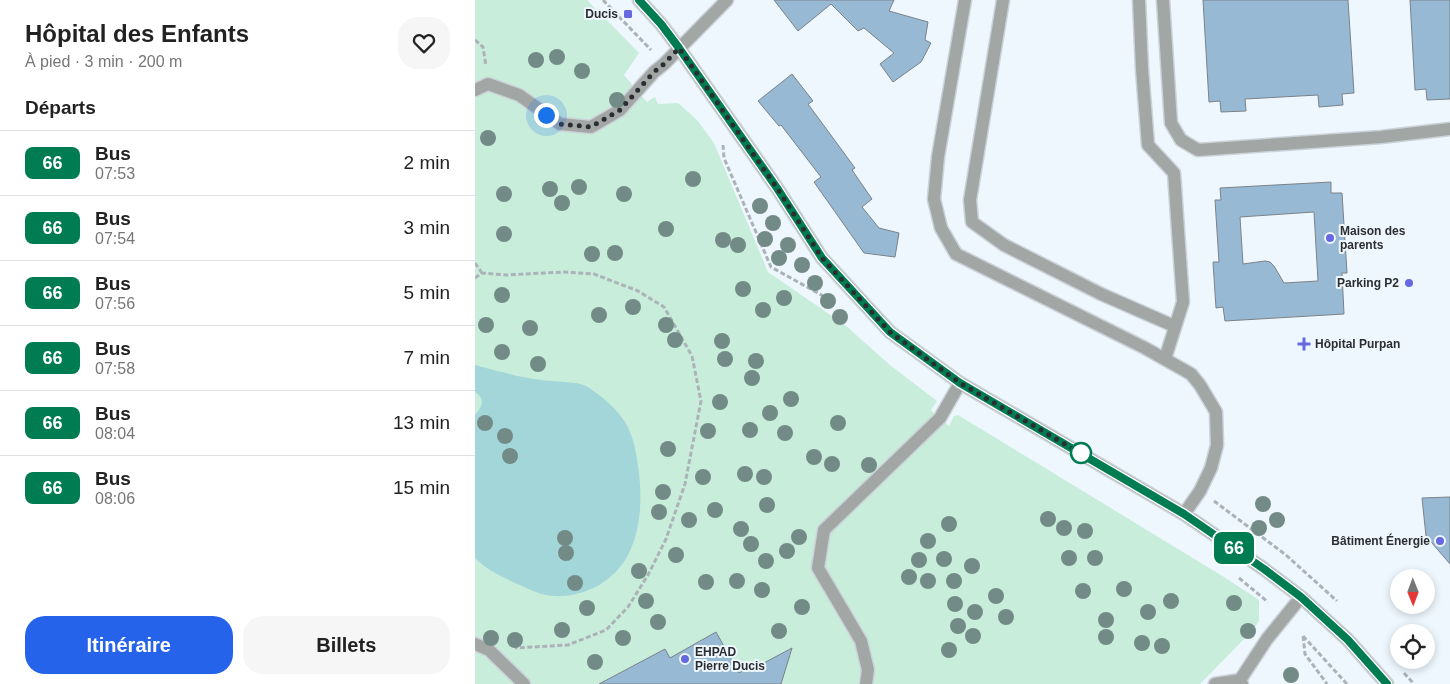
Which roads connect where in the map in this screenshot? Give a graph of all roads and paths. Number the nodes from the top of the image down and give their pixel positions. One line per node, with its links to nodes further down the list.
1 (639, 0): 8 (street)
2 (727, 0): 8 (street)
3 (965, 0): 18 (street)
4 (1003, 0): 17 (street)
5 (1139, 0): 17 (street)
6 (1163, 0): 11 (street)
7 (475, 40): 9 (path)
8 (679, 48): 9 (street); 19 (street)
9 (488, 84): 10 (street)
10 (475, 90)
11 (1449, 129)
12 (723, 137): 16 (path)
13 (475, 263): 14 (path)
14 (482, 273): 15 (path); 23 (path)
15 (475, 278)
16 (839, 304)
17 (1174, 326): 18 (street)
18 (1165, 359): 20 (street)
19 (960, 383): 20 (street); 26 (street)
20 (1184, 514): 21 (street)
21 (1301, 597): 24 (street); 30 (street)
22 (475, 644): 23 (street)
23 (489, 650): 25 (street)
24 (1241, 682): 27 (street)
25 (524, 684)
26 (866, 684)
27 (1215, 684)
28 (1327, 684): 29 (path)
29 (1347, 684)
30 (1387, 684)

